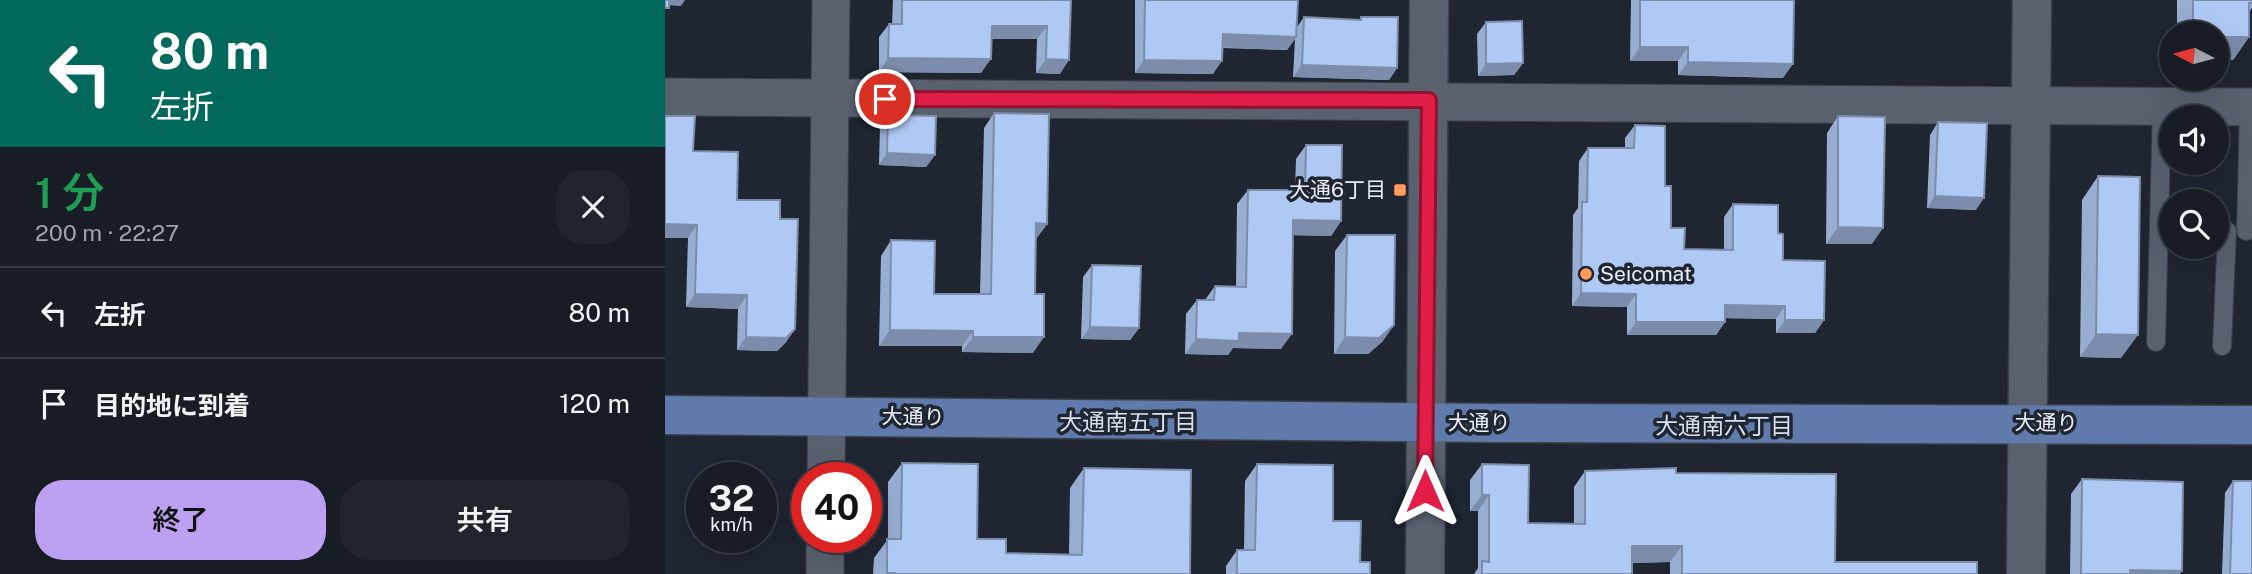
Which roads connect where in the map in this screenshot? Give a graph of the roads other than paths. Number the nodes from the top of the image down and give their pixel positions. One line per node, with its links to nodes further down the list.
1 (831, 0): 5 (street)
2 (1429, 0): 6 (street)
3 (2032, 0): 7 (street)
4 (665, 96): 5 (street)
5 (831, 99): 6 (street); 18 (street)
6 (1429, 100): 7 (street); 20 (street)
7 (2030, 104): 8 (street); 19 (street)
8 (2159, 106)
9 (2229, 107): 10 (street)
10 (2251, 107): 12 (lane)
11 (2229, 231): 12 (lane)
12 (2249, 231)
13 (2163, 259): 15 (lane)
14 (2222, 259): 16 (lane)
15 (2156, 342)
16 (2222, 346)
17 (665, 415): 18 (highway, 大通り)
18 (826, 416): 20 (highway, 大通り); 22 (street)
19 (2027, 422): 20 (highway, 大通り); 21 (highway, 大通り); 26 (street)
20 (1425, 423): 25 (street)
21 (2252, 425)
22 (826, 462)
23 (825, 553): 24 (street)
24 (825, 574)
25 (1425, 574)
26 (2026, 574)

